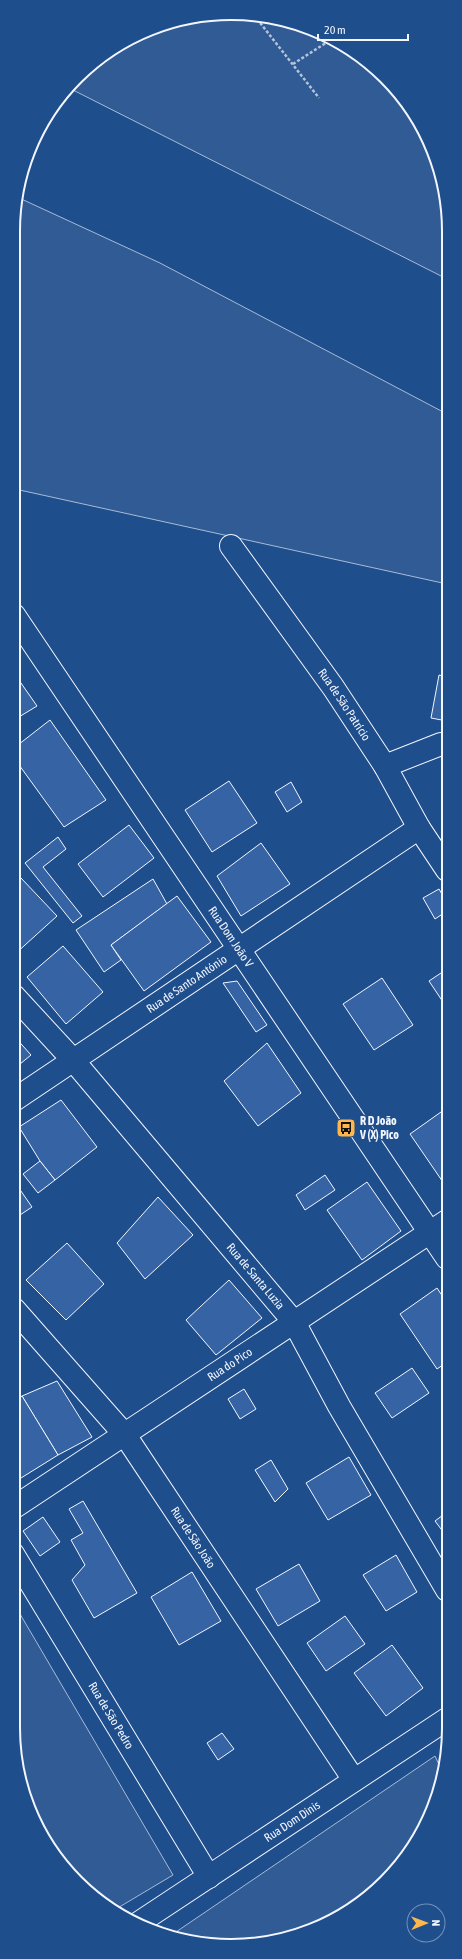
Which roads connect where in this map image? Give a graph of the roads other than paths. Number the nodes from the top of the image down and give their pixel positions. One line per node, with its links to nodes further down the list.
1 (231, 546): 4 (street, Rua de São Patrício)
2 (20, 624): 7 (street, Rua Dom João V)
3 (442, 744): 4 (street)
4 (385, 766): 5 (street, Rua de São Patrício)
5 (420, 828): 6 (street, Rua de São Patrício); 7 (street, Rua de Santo António)
6 (442, 862)
7 (238, 949): 9 (street, Rua de Santo António); 11 (street, Rua Dom João V)
8 (20, 1003): 9 (street, Rua de Santa Luzia)
9 (73, 1060): 10 (street, Rua de Santo António); 14 (street, Rua de Santa Luzia)
10 (20, 1096)
11 (438, 1227): 12 (street, Rua Dom João V); 14 (street, Rua do Pico)
12 (442, 1241)
13 (20, 1316): 15 (street, Rua de São João)
14 (294, 1322): 15 (street, Rua do Pico); 18 (street, Rua de Santa Luzia)
15 (125, 1434): 16 (street, Rua do Pico); 20 (street, Rua de São João)
16 (20, 1503)
17 (20, 1566): 21 (street, Rua de São Pedro)
18 (442, 1581)
19 (442, 1721): 20 (street, Rua Dom Dinis)
20 (354, 1780): 21 (street, Rua Dom Dinis)
21 (209, 1877): 22 (street, Rua Dom Dinis)
22 (144, 1920)

